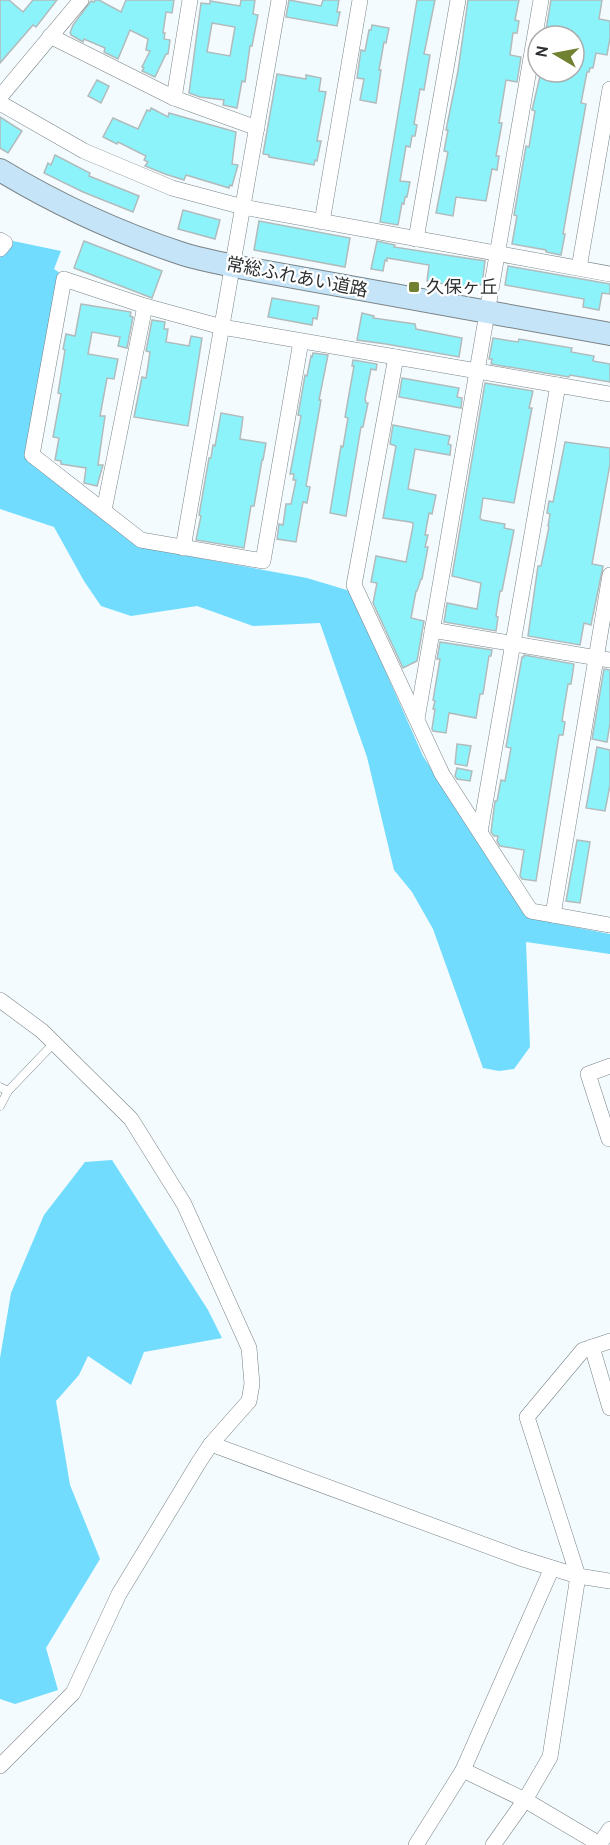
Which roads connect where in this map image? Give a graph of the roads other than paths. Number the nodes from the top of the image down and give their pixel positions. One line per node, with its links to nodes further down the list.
1 (81, 0): 7 (street)
2 (190, 0): 10 (street)
3 (279, 0): 12 (street)
4 (360, 0): 15 (street)
5 (458, 0): 16 (street)
6 (541, 0): 19 (street)
7 (50, 36): 9 (street); 10 (street)
8 (610, 89): 21 (street)
9 (0, 97)
10 (174, 98): 12 (street)
11 (0, 103): 14 (street)
12 (257, 128): 14 (street)
13 (0, 171): 20 (street, 常総ふれあい道路)
14 (243, 207): 15 (street); 20 (street)
15 (321, 222): 16 (street)
16 (416, 239): 19 (street)
17 (0, 240): 18 (street)
18 (0, 249)
19 (497, 253): 21 (street); 24 (street)
20 (232, 266): 24 (street, 常総ふれあい道路); 25 (street)
21 (579, 268): 22 (street)
22 (610, 274)
23 (145, 306): 25 (street); 32 (street); 32 (street)
24 (487, 313): 26 (street, 常総ふれあい道路); 29 (street)
25 (222, 327): 27 (street); 33 (street)
26 (610, 334)
27 (301, 341): 28 (street); 33 (street)
28 (396, 357): 29 (street); 38 (street)
29 (477, 371): 30 (street); 35 (street)
30 (558, 385): 31 (street); 36 (street)
31 (610, 394)
32 (104, 510): 33 (street)
33 (183, 548)
34 (610, 576): 37 (street)
35 (432, 630): 36 (street); 38 (street)
36 (513, 644): 37 (street); 39 (street)
37 (603, 659): 40 (street)
38 (417, 719): 39 (street)
39 (480, 832): 40 (street)
40 (553, 915): 41 (street)
41 (610, 925)
42 (0, 1000): 43 (street)
43 (54, 1042): 46 (lane); 52 (street)
44 (610, 1066): 48 (street)
45 (0, 1087): 46 (lane)
46 (8, 1091): 47 (lane)
47 (0, 1106)
48 (609, 1139)
49 (610, 1341): 50 (street)
50 (592, 1347): 51 (street); 54 (street)
51 (610, 1408)
52 (211, 1444): 53 (street); 56 (street)
53 (552, 1568): 54 (street); 57 (street)
54 (578, 1576): 55 (street); 58 (street)
55 (610, 1581)
56 (0, 1766)
57 (464, 1770): 58 (street); 60 (street)
58 (525, 1800): 61 (street); 62 (street)
59 (610, 1829): 62 (street)
60 (416, 1845)
61 (493, 1845)
62 (600, 1845)

